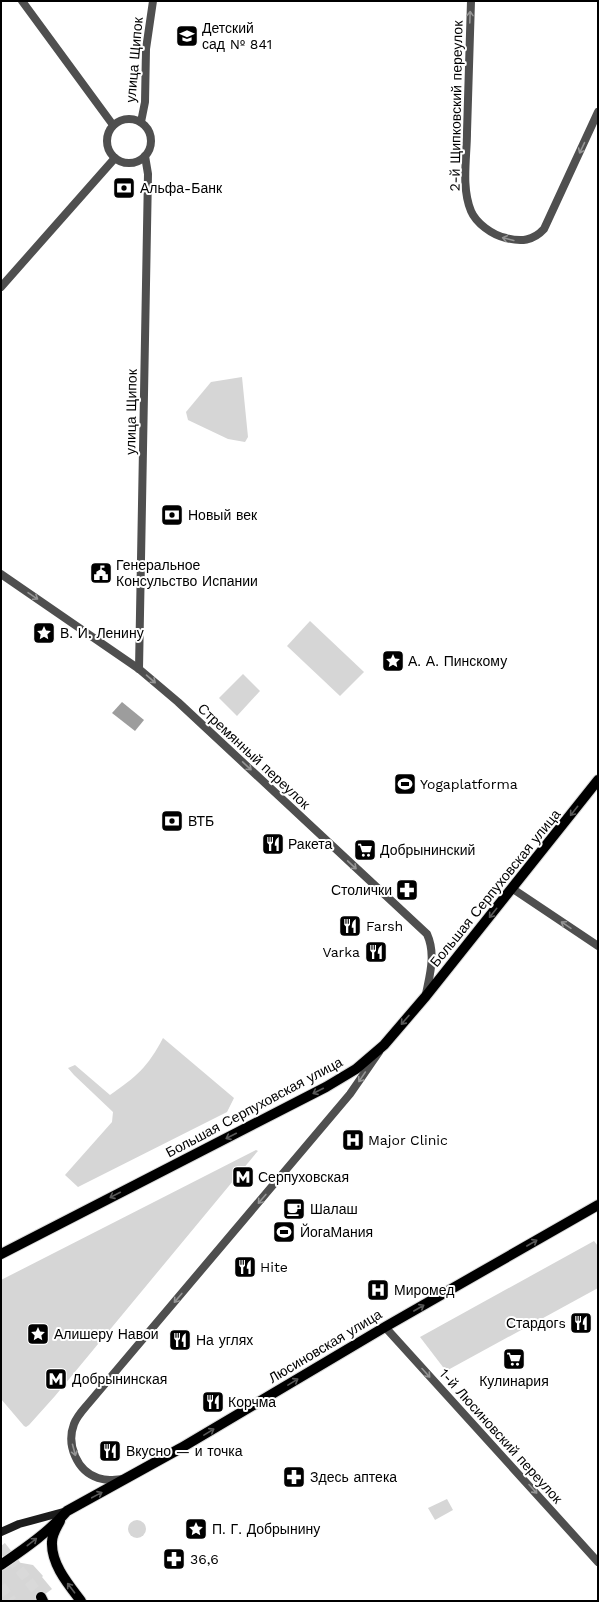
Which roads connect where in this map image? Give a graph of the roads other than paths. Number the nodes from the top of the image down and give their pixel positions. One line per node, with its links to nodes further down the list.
1 (22, 1): 6 (street)
2 (153, 1): 5 (street, улица Щипок)
3 (471, 1): 4 (street, 2-й Щипковский переулок, one-way to 3)
4 (598, 112)
5 (141, 122): 6 (street); 7 (street)
6 (113, 125): 8 (street)
7 (145, 156): 8 (street); 11 (street, улица Щипок)
8 (115, 158): 9 (street)
9 (1, 287)
10 (1, 574): 11 (street, Стремянный переулок, one-way to 11)
11 (139, 669): 15 (street, Стремянный переулок, one-way to 15)
12 (598, 780): 13 (main road, Большая Серпуховская улица, one-way to 13)
13 (513, 889): 14 (street, one-way to 13); 15 (main road, Большая Серпуховская улица, one-way to 15)
14 (598, 946)
15 (426, 996): 16 (main road, Большая Серпуховская улица, one-way to 16)
16 (384, 1045): 18 (main road, Большая Серпуховская улица, one-way to 18); 20 (street, one-way to 20)
17 (598, 1205): 19 (main road, Люсиновская улица, one-way to 17)
18 (1, 1254)
19 (385, 1327): 20 (main road, Люсиновская улица, one-way to 19); 23 (street, 1-й Люсиновский переулок, one-way to 23)
20 (127, 1479): 21 (main road, Люсиновская улица, one-way to 20)
21 (64, 1515): 22 (main road); 24 (main road, Люсиновская улица, one-way to 21); 25 (main road, one-way to 21)
22 (1, 1532)
23 (598, 1562)
24 (1, 1565)
25 (81, 1601)

